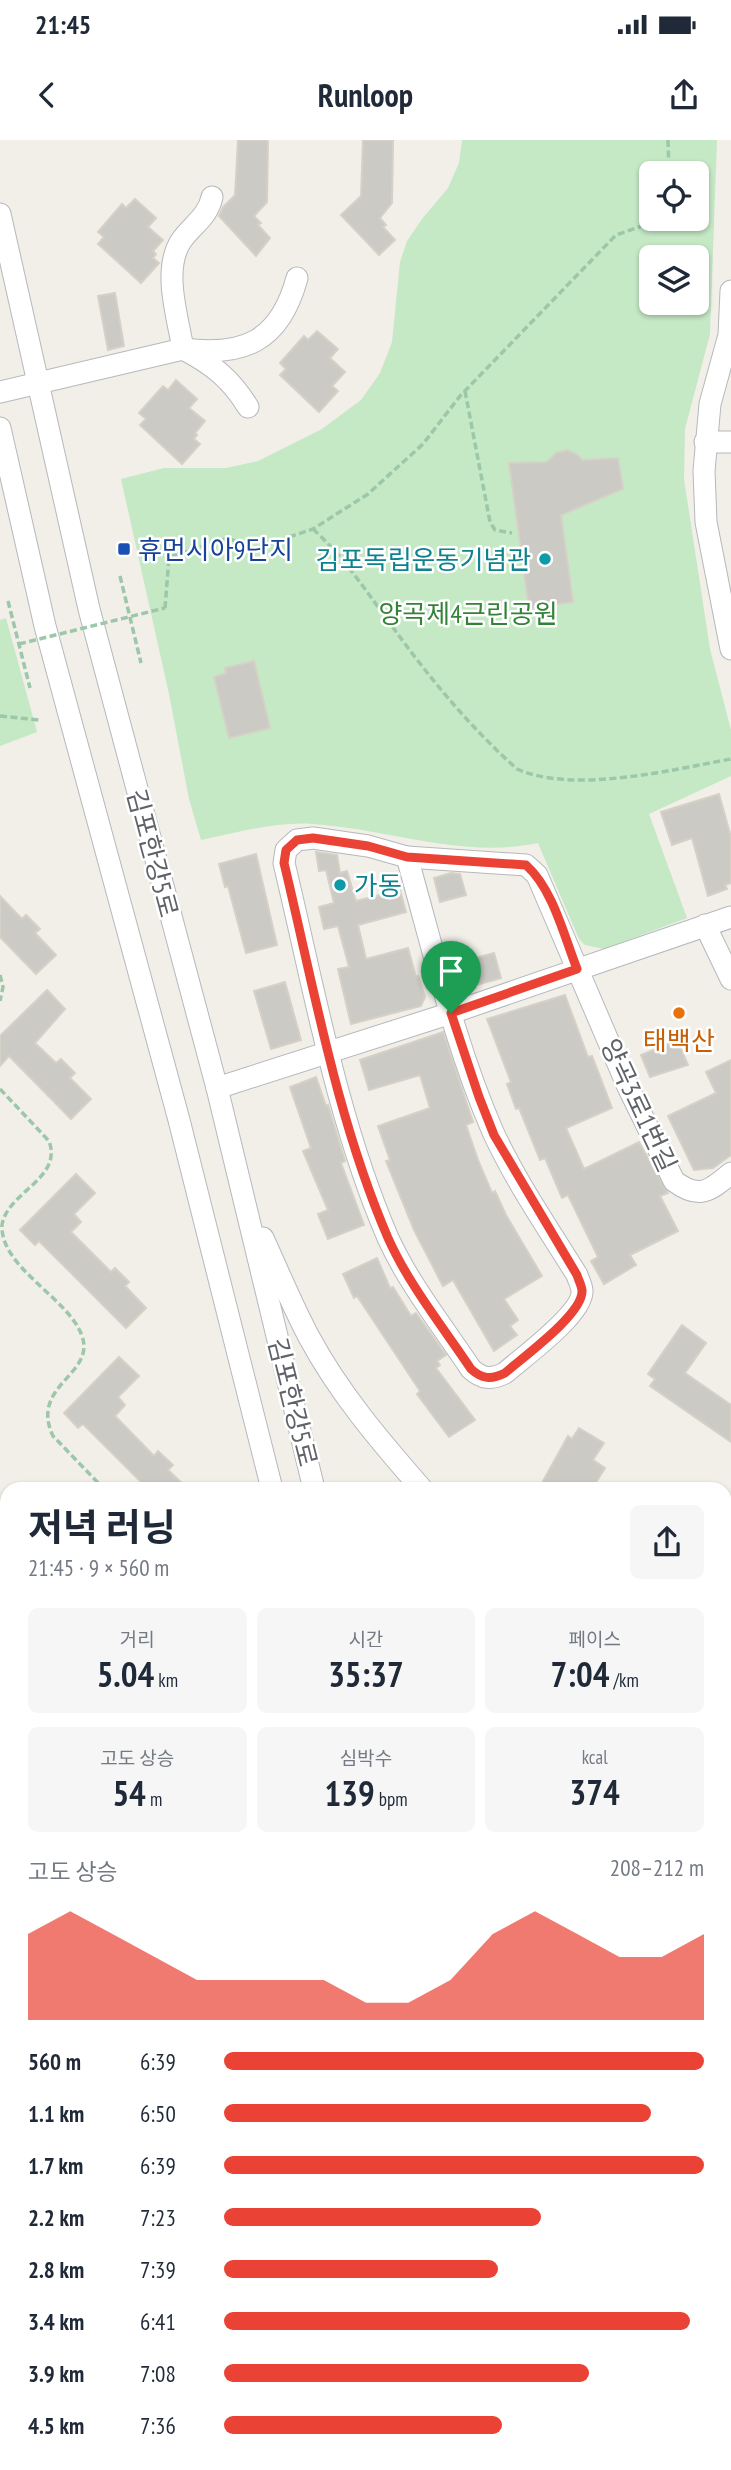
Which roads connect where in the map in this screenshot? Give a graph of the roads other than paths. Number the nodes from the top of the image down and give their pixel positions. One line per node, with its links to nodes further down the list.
1 (212, 197): 6 (street)
2 (0, 214): 7 (street, 김포한강5로)
3 (297, 278): 6 (street)
4 (731, 291): 5 (street)
5 (730, 335): 11 (street)
6 (183, 349): 7 (street); 9 (street)
7 (37, 384): 8 (street); 21 (street, 김포한강5로)
8 (0, 392)
9 (248, 407)
10 (0, 428): 24 (street, 김포한강5로)
11 (705, 442): 12 (street); 13 (street)
12 (731, 442)
13 (731, 649)
14 (407, 857): 17 (street, 양곡3로1번길); 19 (street, 양곡3로1번길); 20 (street, 양곡3로1번길)
15 (731, 916): 16 (street)
16 (705, 925): 17 (street); 18 (street)
17 (577, 969): 19 (street); 22 (street, 양곡3로1번길)
18 (731, 979)
19 (451, 1013): 20 (street); 20 (street, 양곡3로1번길)
20 (329, 1051): 21 (street)
21 (216, 1088): 23 (street, 김포한강5로)
22 (731, 1172)
23 (243, 1197): 25 (street, 김포한강5로); 26 (street)
24 (270, 1482)
25 (311, 1482)
26 (416, 1482)

